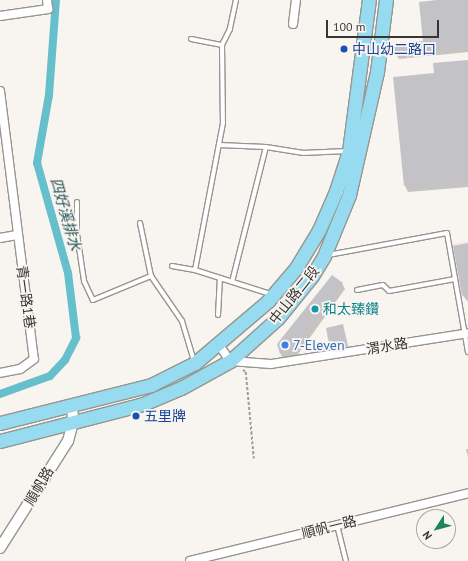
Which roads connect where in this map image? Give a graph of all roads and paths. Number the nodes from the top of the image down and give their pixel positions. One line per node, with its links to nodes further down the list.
1 (47, 0): 6 (street)
2 (236, 0): 9 (lane)
3 (296, 0): 7 (street)
4 (368, 0): 13 (main road, 中山路二段)
5 (386, 0): 18 (main road, 中山路二段)
6 (0, 16)
7 (293, 24)
8 (191, 39): 9 (lane)
9 (222, 45): 11 (lane)
10 (0, 96): 16 (street, 青一路1巷)
11 (219, 145): 12 (lane); 20 (lane)
12 (266, 147): 13 (lane); 24 (lane)
13 (349, 151): 26 (main road, 中山路二段)
14 (77, 202): 21 (lane)
15 (140, 223): 21 (lane)
16 (18, 235): 17 (street); 33 (street, 青一路1巷)
17 (0, 238)
18 (324, 256): 23 (lane); 31 (main road, 中山路二段)
19 (172, 266): 20 (lane)
20 (195, 270): 22 (lane)
21 (151, 276): 32 (lane)
22 (220, 278): 24 (lane); 27 (lane)
23 (455, 279): 25 (lane); 28 (lane)
24 (232, 282): 26 (lane)
25 (356, 290)
26 (273, 295): 29 (main road, 中山路二段)
27 (218, 314)
28 (466, 334): 30 (lane); 31 (street, 渭水路)
29 (219, 345): 31 (street); 32 (main road, 中山路二段)
30 (468, 352)
31 (230, 361): 35 (main road, 中山路二段); 38 (path)
32 (195, 363): 34 (main road, 中山路二段)
33 (0, 373)
34 (72, 405): 35 (street, 順帆路); 36 (main road, 中山路二段)
35 (73, 422): 37 (main road, 中山路二段); 41 (street, 順帆路)
36 (0, 424)
37 (0, 441)
38 (254, 459)
39 (468, 493): 40 (street, 順帆一路)
40 (337, 525): 42 (street, 順帆一路); 43 (lane)
41 (0, 548)
42 (190, 561)
43 (346, 561)

